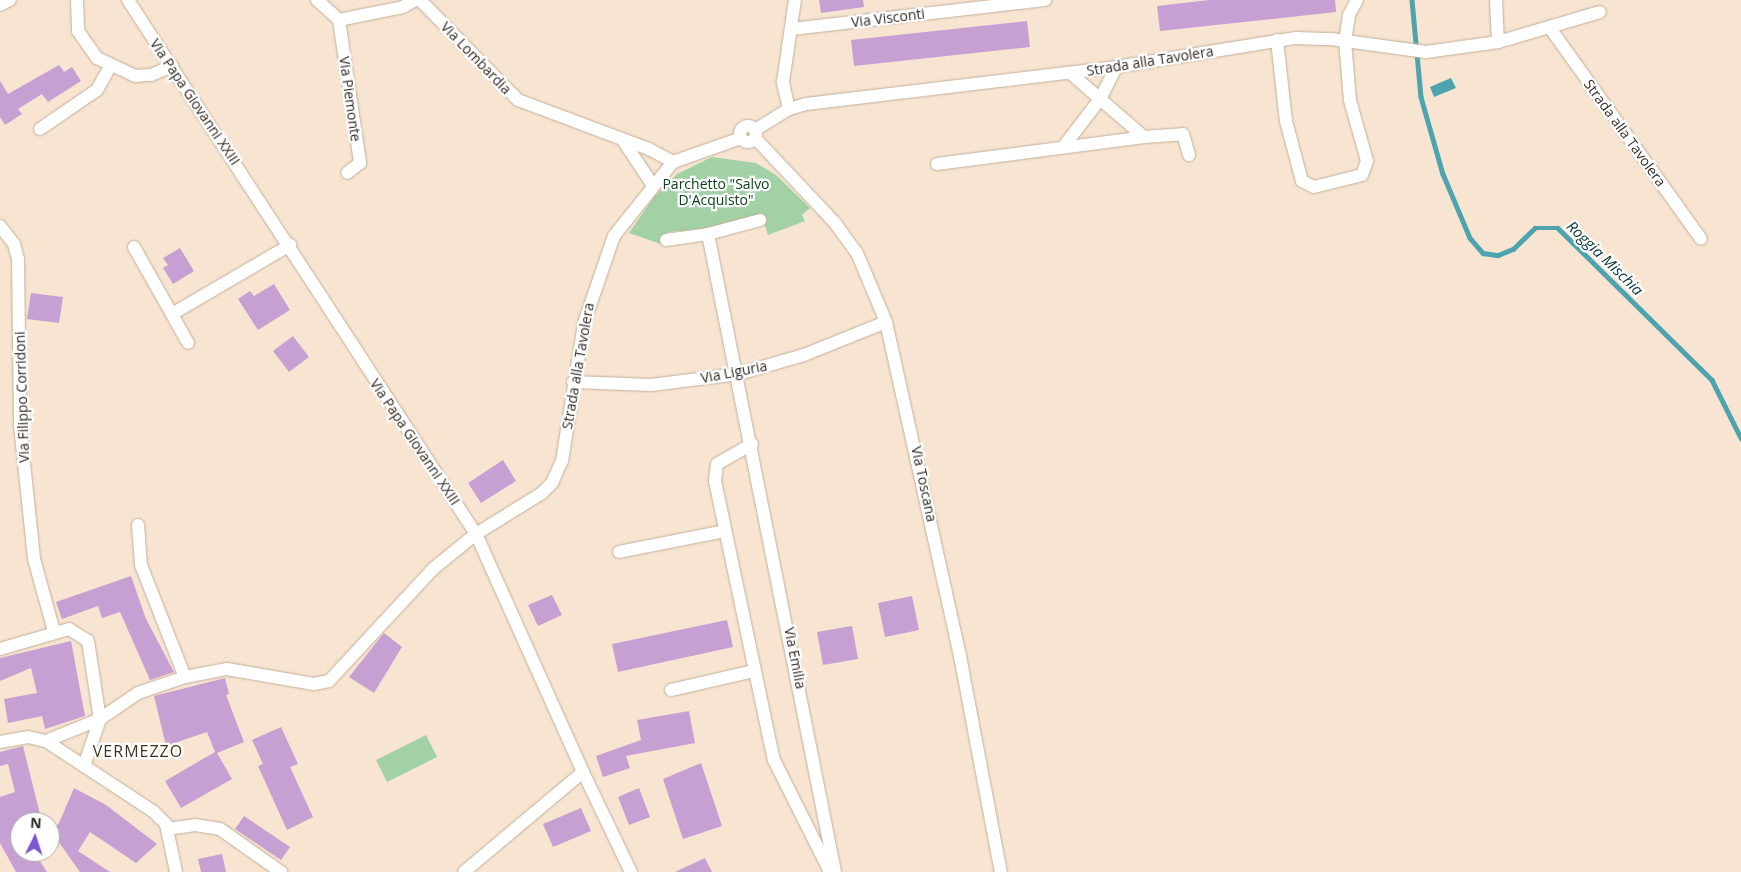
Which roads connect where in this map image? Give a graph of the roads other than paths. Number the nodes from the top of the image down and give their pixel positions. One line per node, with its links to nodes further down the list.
1 (10, 0): 11 (street)
2 (76, 0): 20 (street)
3 (128, 0): 19 (street, Via Papa Giovanni XXIII)
4 (316, 0): 13 (street)
5 (415, 0): 13 (street)
6 (420, 0): 28 (street, Via Lombardia)
7 (795, 0): 15 (street)
8 (1045, 0): 15 (street, Via Visconti)
9 (1496, 0): 18 (street)
10 (1355, 1): 17 (street)
11 (0, 5)
12 (1600, 12): 14 (street, Strada alla Tavolera)
13 (339, 20): 33 (street, Via Piemonte)
14 (1550, 28): 18 (street, Strada alla Tavolera); 38 (street, Strada alla Tavolera)
15 (791, 29): 24 (street)
16 (1278, 40): 17 (street, Strada alla Tavolera); 17 (street); 21 (street, Strada alla Tavolera)
17 (1345, 41): 18 (street, Strada alla Tavolera)
18 (1498, 42)
19 (172, 66): 20 (street); 40 (street, Via Papa Giovanni XXIII)
20 (110, 67): 25 (street)
21 (1116, 67): 22 (street, Strada alla Tavolera); 23 (street)
22 (1070, 72): 23 (street); 24 (street, Strada alla Tavolera)
23 (1100, 99): 27 (street); 29 (street)
24 (789, 109): 26 (street, Strada alla Tavolera)
25 (40, 130)
26 (755, 134): 31 (street, Strada alla Tavolera); 43 (street, Via Toscana)
27 (1144, 137): 29 (street); 30 (street)
28 (622, 139): 31 (street, Via Lombardia); 34 (street)
29 (1064, 146): 32 (street)
30 (1189, 155)
31 (673, 162): 34 (street, Strada alla Tavolera)
32 (937, 164)
33 (347, 173)
34 (652, 184): 46 (street, Strada alla Tavolera)
35 (760, 220): 37 (street)
36 (0, 226): 52 (street, Via Filippo Corridoni)
37 (708, 234): 39 (street); 45 (street, Via Emilia)
38 (1701, 238)
39 (666, 240)
40 (290, 245): 42 (street); 50 (street, Via Papa Giovanni XXIII)
41 (134, 248): 42 (street)
42 (172, 314): 44 (street)
43 (886, 322): 45 (street, Via Liguria); 69 (street, Via Toscana)
44 (188, 343)
45 (738, 374): 46 (street, Via Liguria); 47 (street, Via Emilia)
46 (573, 382): 50 (street, Strada alla Tavolera)
47 (752, 444): 49 (street); 68 (street, Via Emilia)
48 (138, 525): 55 (street)
49 (725, 531): 51 (street); 54 (street)
50 (476, 534): 55 (street, Strada alla Tavolera); 61 (street, Via Papa Giovanni XXIII)
51 (619, 552)
52 (54, 630): 53 (street); 57 (street)
53 (0, 649)
54 (754, 671): 56 (street); 67 (street)
55 (185, 677): 57 (street, Strada alla Tavolera)
56 (671, 690)
57 (100, 720): 58 (street, Strada alla Tavolera); 60 (street)
58 (46, 741): 59 (street); 60 (street)
59 (0, 742)
60 (84, 766): 62 (street)
61 (583, 772): 65 (street); 66 (street, Via Papa Giovanni XXIII)
62 (167, 829): 63 (street); 64 (street)
63 (176, 872)
64 (281, 872)
65 (464, 872)
66 (631, 872)
67 (830, 872)
68 (835, 872)
69 (1001, 872)

